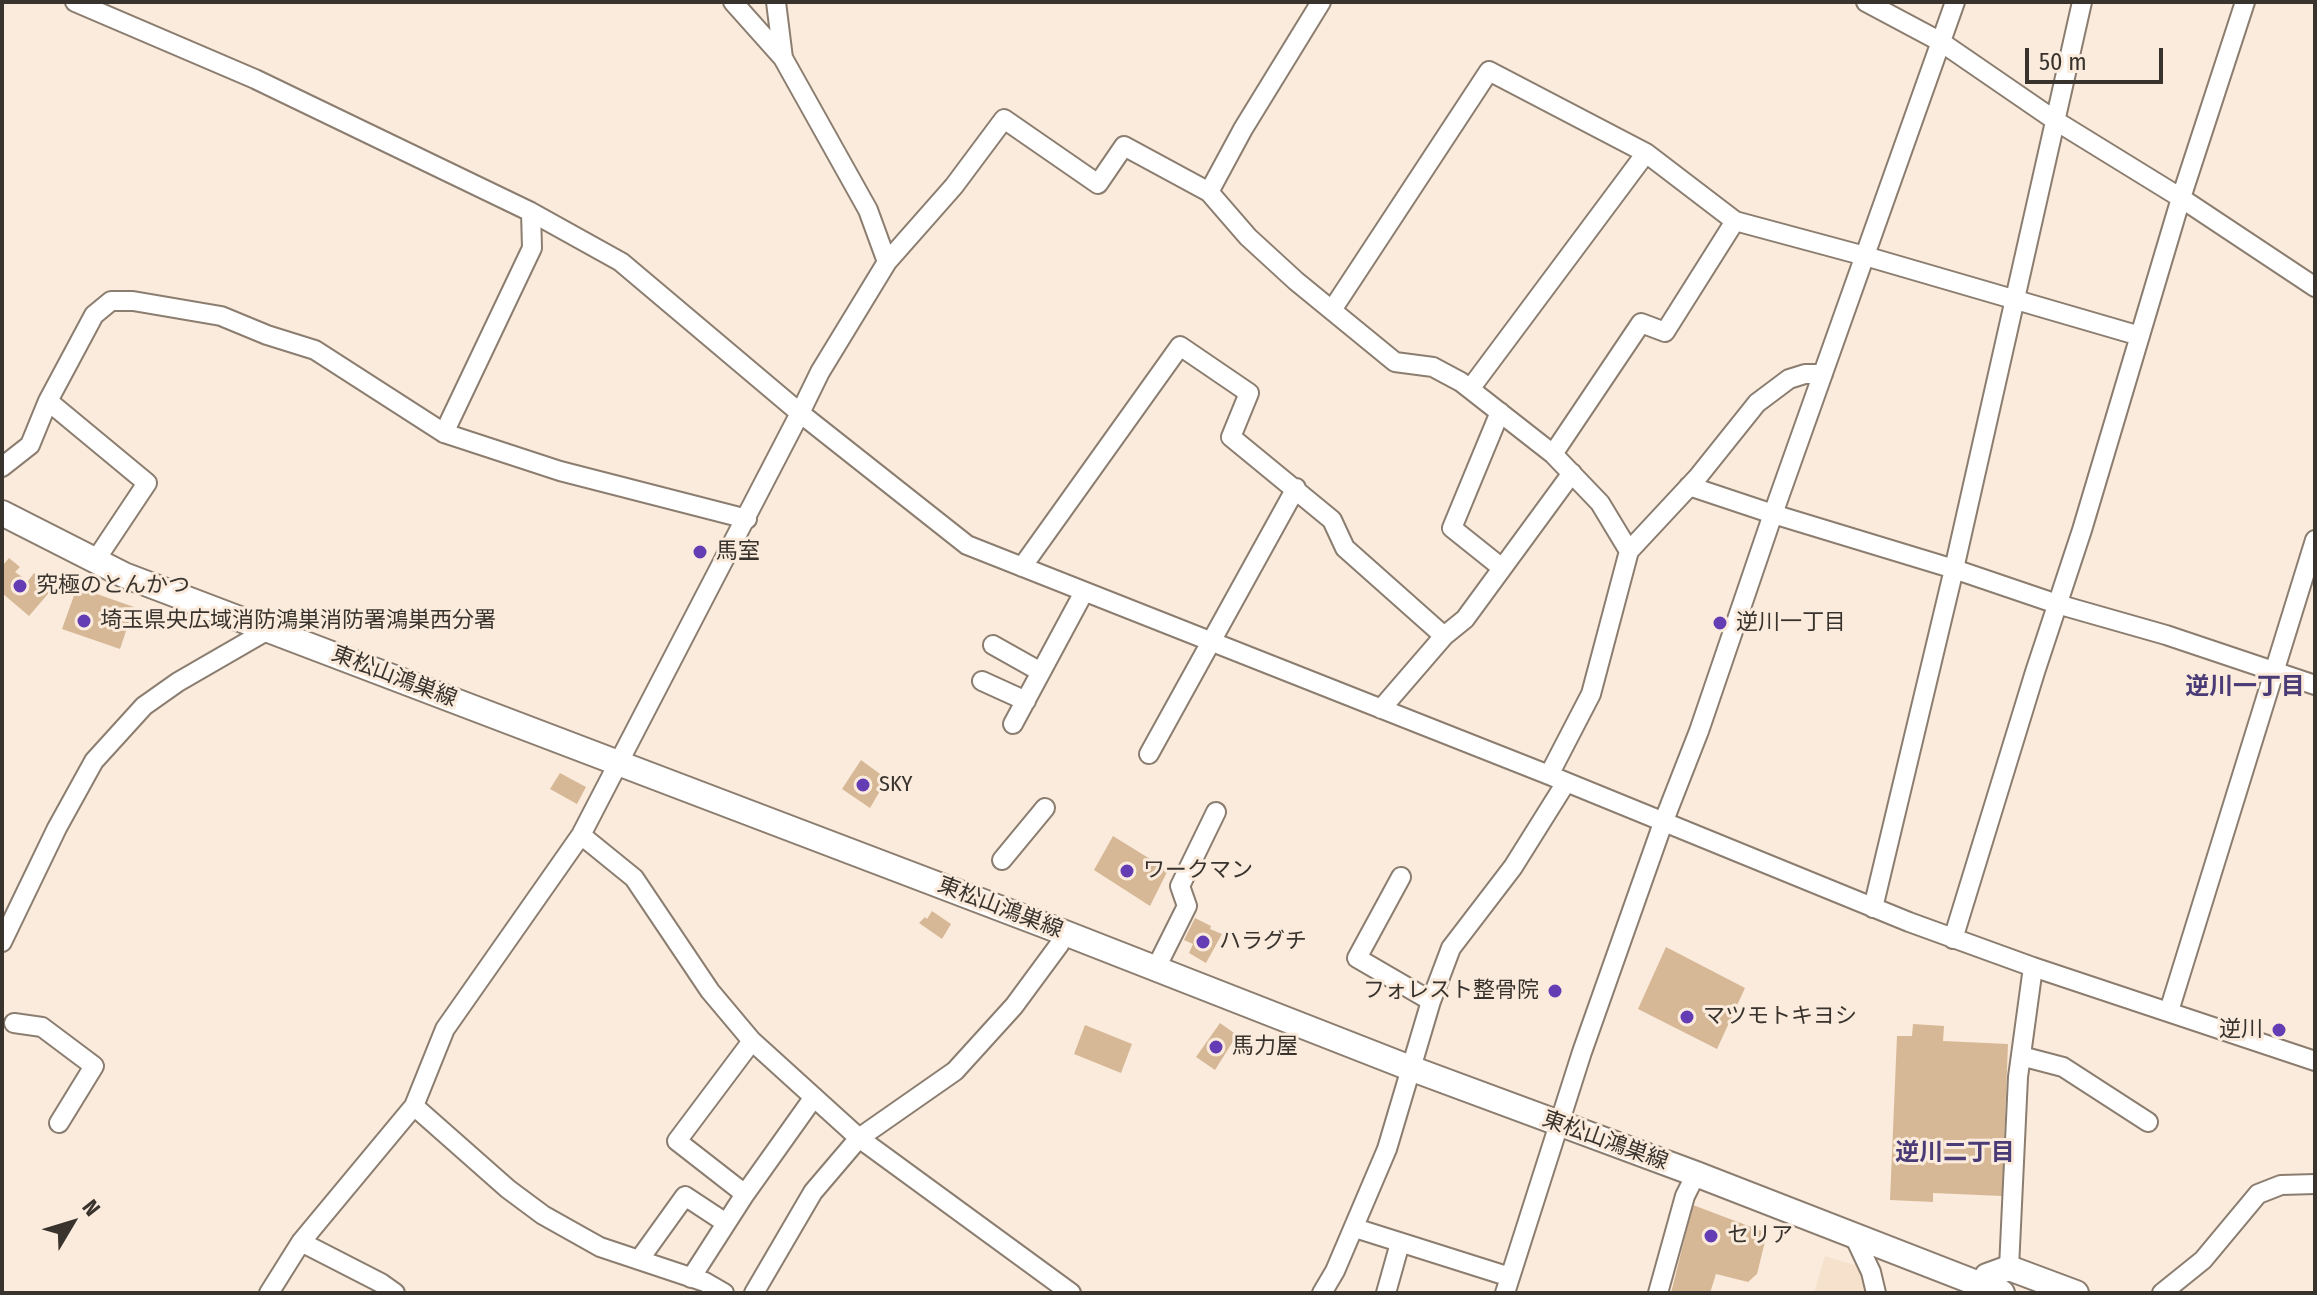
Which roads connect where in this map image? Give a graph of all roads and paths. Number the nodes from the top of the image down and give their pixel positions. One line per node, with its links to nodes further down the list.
1 (75, 2): 15 (street)
2 (733, 2): 10 (street)
3 (776, 2): 10 (street)
4 (1321, 2): 13 (street)
5 (1866, 2): 9 (street)
6 (1955, 2): 9 (street)
7 (2082, 2): 11 (street)
8 (2245, 2): 14 (street)
9 (1941, 42): 11 (street); 17 (street)
10 (783, 58): 18 (street)
11 (2056, 121): 14 (street); 20 (street)
12 (1646, 153): 16 (street); 21 (street); 24 (street)
13 (1209, 192): 18 (street); 21 (street)
14 (2181, 198): 19 (street); 22 (street)
15 (531, 212): 27 (street); 28 (street)
16 (1735, 221): 17 (street); 29 (street)
17 (1865, 256): 20 (street); 23 (street)
18 (887, 262): 27 (street)
19 (2315, 287)
20 (2016, 299): 22 (street); 42 (street)
21 (1332, 310): 24 (street)
22 (2140, 336): 44 (street)
23 (1823, 374): 32 (street); 35 (street)
24 (1470, 389): 26 (street)
25 (48, 401): 28 (street); 30 (street); 39 (street)
26 (1500, 412): 29 (street); 41 (street)
27 (800, 413): 36 (street); 40 (street)
28 (444, 433): 36 (street)
29 (1553, 454): 31 (street)
30 (2, 467)
31 (1572, 473): 38 (street); 41 (street)
32 (1689, 486): 35 (street); 38 (street)
33 (1296, 488): 40 (street); 46 (street); 47 (street)
34 (2, 513): 39 (main road, 東松山鴻巣線)
35 (1773, 514): 42 (street); 61 (street)
36 (747, 519): 57 (street)
37 (2315, 540): 50 (street)
38 (1629, 551): 58 (street)
39 (95, 561): 45 (main road, 東松山鴻巣線)
40 (1022, 567): 43 (street)
41 (1502, 568): 46 (street)
42 (1954, 569): 44 (street); 65 (street)
43 (1084, 592): 47 (street); 49 (street)
44 (2057, 604): 50 (street); 67 (street)
45 (268, 630): 57 (main road, 東松山鴻巣線); 68 (street)
46 (1444, 636): 54 (street)
47 (1212, 642): 54 (street); 56 (street)
48 (993, 645): 49 (street)
49 (1041, 672): 53 (street)
50 (2274, 672): 52 (street); 72 (street)
51 (982, 681): 53 (street)
52 (2315, 685)
53 (1026, 701): 55 (street)
54 (1381, 709): 58 (street)
55 (1013, 724)
56 (1149, 754)
57 (620, 762): 62 (street); 66 (main road, 東松山鴻巣線)
58 (1557, 779): 61 (street); 71 (street)
59 (1045, 808): 63 (street)
60 (1216, 812): 70 (street)
61 (1663, 823): 65 (street); 82 (street)
62 (581, 835): 74 (street); 79 (street)
63 (1002, 860)
64 (1401, 877): 71 (street)
65 (1873, 908): 67 (street)
66 (1065, 933): 70 (main road, 東松山鴻巣線); 83 (street)
67 (1953, 939): 69 (street)
68 (2, 942)
69 (2033, 967): 72 (street); 75 (street)
70 (1156, 968): 77 (main road, 東松山鴻巣線)
71 (1431, 1001): 77 (street)
72 (2169, 1011): 76 (street)
73 (14, 1023): 81 (street)
74 (752, 1041): 78 (street); 86 (street)
75 (2021, 1056): 80 (street); 93 (street)
76 (2315, 1061)
77 (1410, 1068): 82 (main road, 東松山鴻巣線); 88 (street)
78 (814, 1097): 83 (street); 86 (street)
79 (414, 1106): 90 (street); 92 (street)
80 (2148, 1122)
81 (59, 1123)
82 (1558, 1124): 84 (main road, 東松山鴻巣線); 95 (street)
83 (859, 1138): 100 (street); 101 (street)
84 (1696, 1174): 89 (main road, 東松山鴻巣線); 104 (street)
85 (2315, 1184): 107 (street)
86 (745, 1194): 87 (street)
87 (726, 1223): 92 (street); 94 (street)
88 (1355, 1228): 91 (street); 102 (street)
89 (1854, 1236): 96 (main road, 東松山鴻巣線); 105 (street)
90 (301, 1242): 97 (street); 98 (street)
91 (1400, 1243): 95 (street); 103 (street)
92 (639, 1260): 94 (street)
93 (2009, 1268): 96 (main road); 106 (main road)
94 (691, 1278): 99 (street)
95 (1508, 1285)
96 (1989, 1291)
97 (269, 1293)
98 (395, 1293)
99 (724, 1293)
100 (754, 1293)
101 (1071, 1293)
102 (1322, 1293)
103 (1386, 1293)
104 (1658, 1293)
105 (1876, 1293)
106 (2076, 1293)
107 (2162, 1293)

